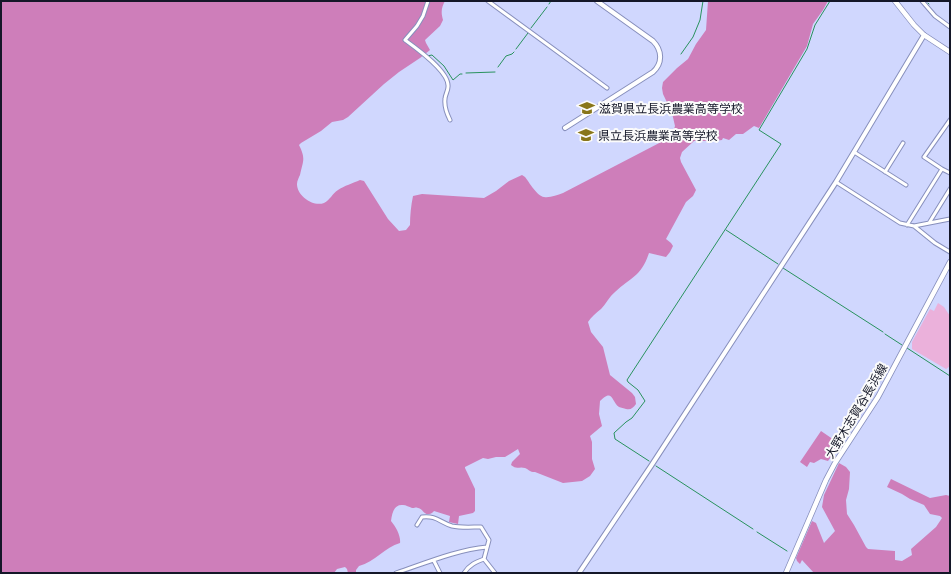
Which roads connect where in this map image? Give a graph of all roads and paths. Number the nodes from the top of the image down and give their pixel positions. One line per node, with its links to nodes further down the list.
1 (428, 1): 11 (street)
2 (488, 1): 10 (street)
3 (597, 1): 13 (street)
4 (896, 1): 8 (main road)
5 (922, 1): 6 (street)
6 (927, 3): 7 (street)
7 (950, 27)
8 (924, 35): 9 (main road); 15 (street)
9 (950, 52)
10 (607, 88)
11 (450, 120)
12 (950, 120): 16 (street)
13 (565, 128)
14 (903, 143): 17 (street)
15 (854, 152): 17 (street); 19 (street)
16 (942, 169): 18 (street); 26 (street)
17 (885, 172): 20 (street)
18 (950, 173)
19 (836, 182): 26 (street); 38 (street)
20 (906, 185)
21 (950, 190): 22 (street)
22 (945, 197): 23 (street); 25 (street)
23 (950, 200)
24 (950, 219): 25 (street)
25 (929, 223): 27 (street)
26 (906, 225): 27 (street)
27 (914, 226): 28 (street)
28 (950, 252)
29 (950, 262): 39 (main road, 大野木志賀谷長浜線)
30 (417, 525): 31 (street)
31 (487, 547): 32 (street); 33 (street)
32 (484, 559): 36 (street); 37 (street)
33 (434, 560): 34 (street); 35 (street)
34 (396, 573)
35 (440, 573)
36 (464, 573)
37 (495, 573)
38 (579, 573)
39 (786, 573)

